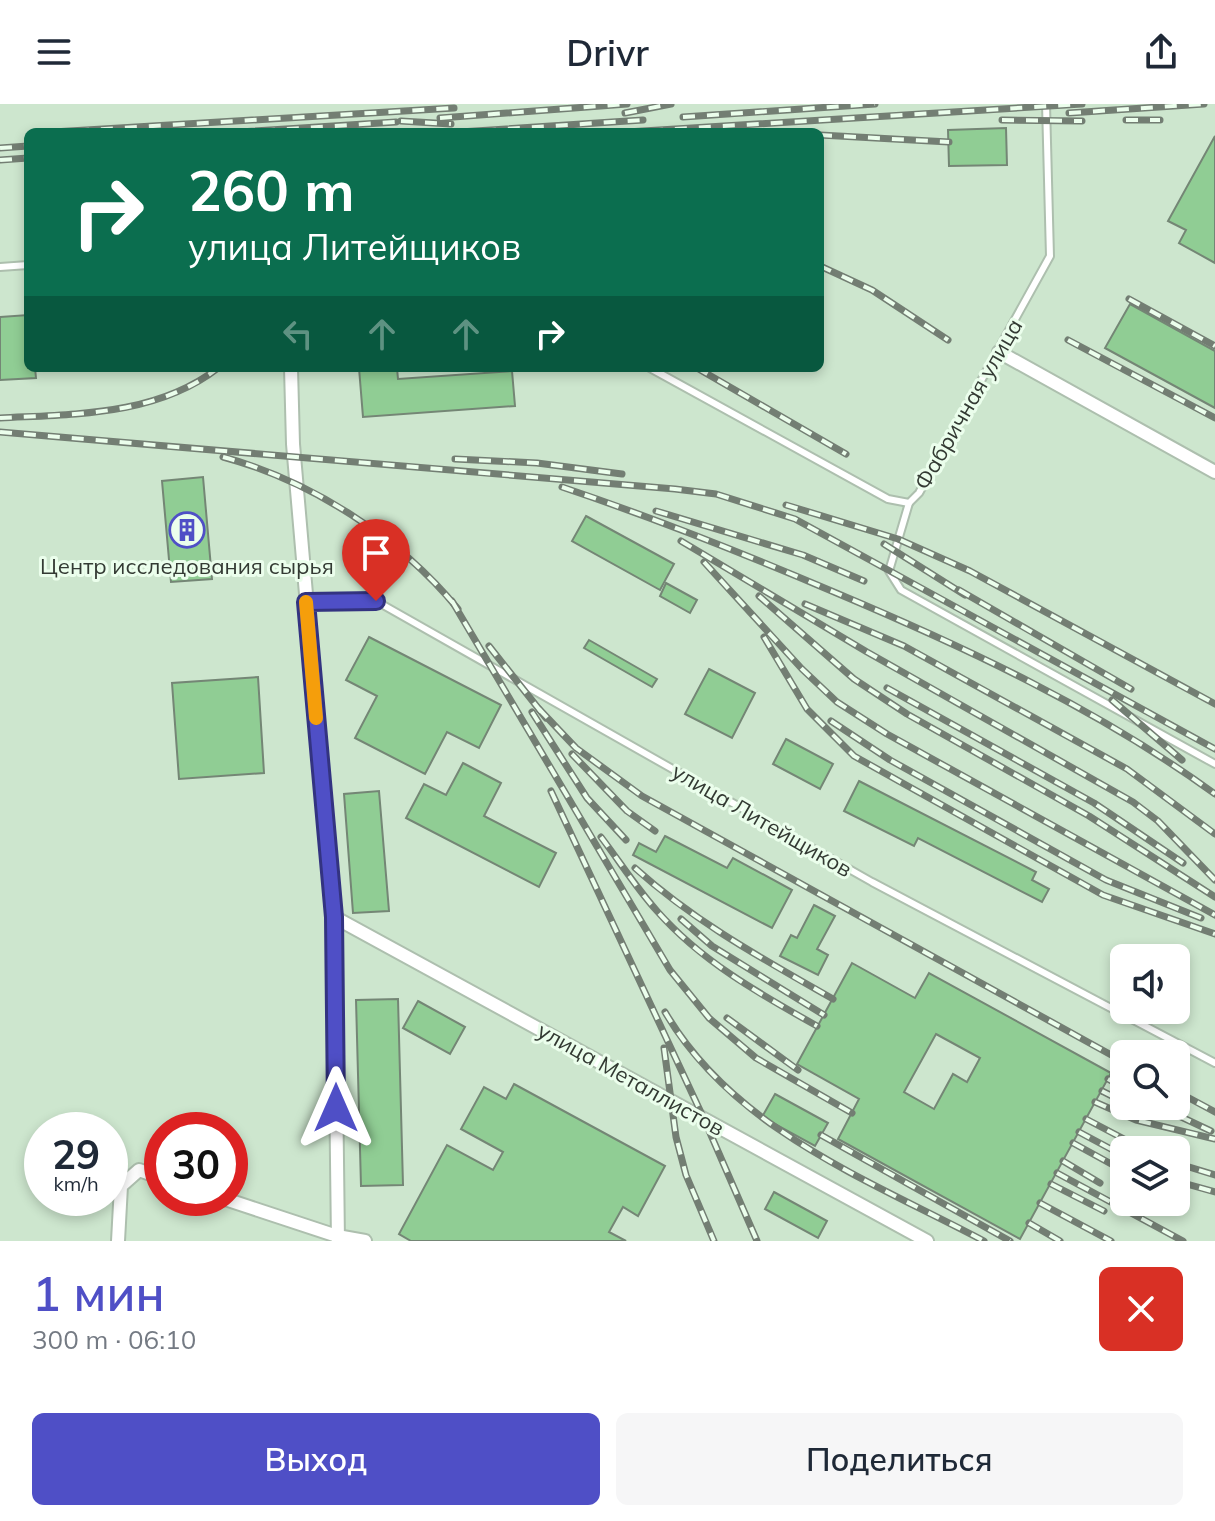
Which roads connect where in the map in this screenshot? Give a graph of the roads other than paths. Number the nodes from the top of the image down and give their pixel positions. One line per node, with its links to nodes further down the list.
1 (1046, 104): 4 (lane, Фабричная улица)
2 (24, 265): 3 (lane)
3 (0, 267)
4 (999, 352): 7 (street); 8 (lane, Фабричная улица)
5 (291, 372): 9 (street)
6 (657, 372): 8 (lane, Фабричная улица)
7 (1215, 472)
8 (909, 503): 10 (lane)
9 (306, 602): 11 (street); 12 (lane, улица Литейщиков)
10 (1215, 764)
11 (334, 917): 15 (street); 18 (street, улица Металлистов)
12 (1215, 1063)
13 (144, 1172): 16 (street)
14 (248, 1207): 15 (street)
15 (337, 1238): 17 (street)
16 (118, 1241)
17 (365, 1241)
18 (927, 1241)

